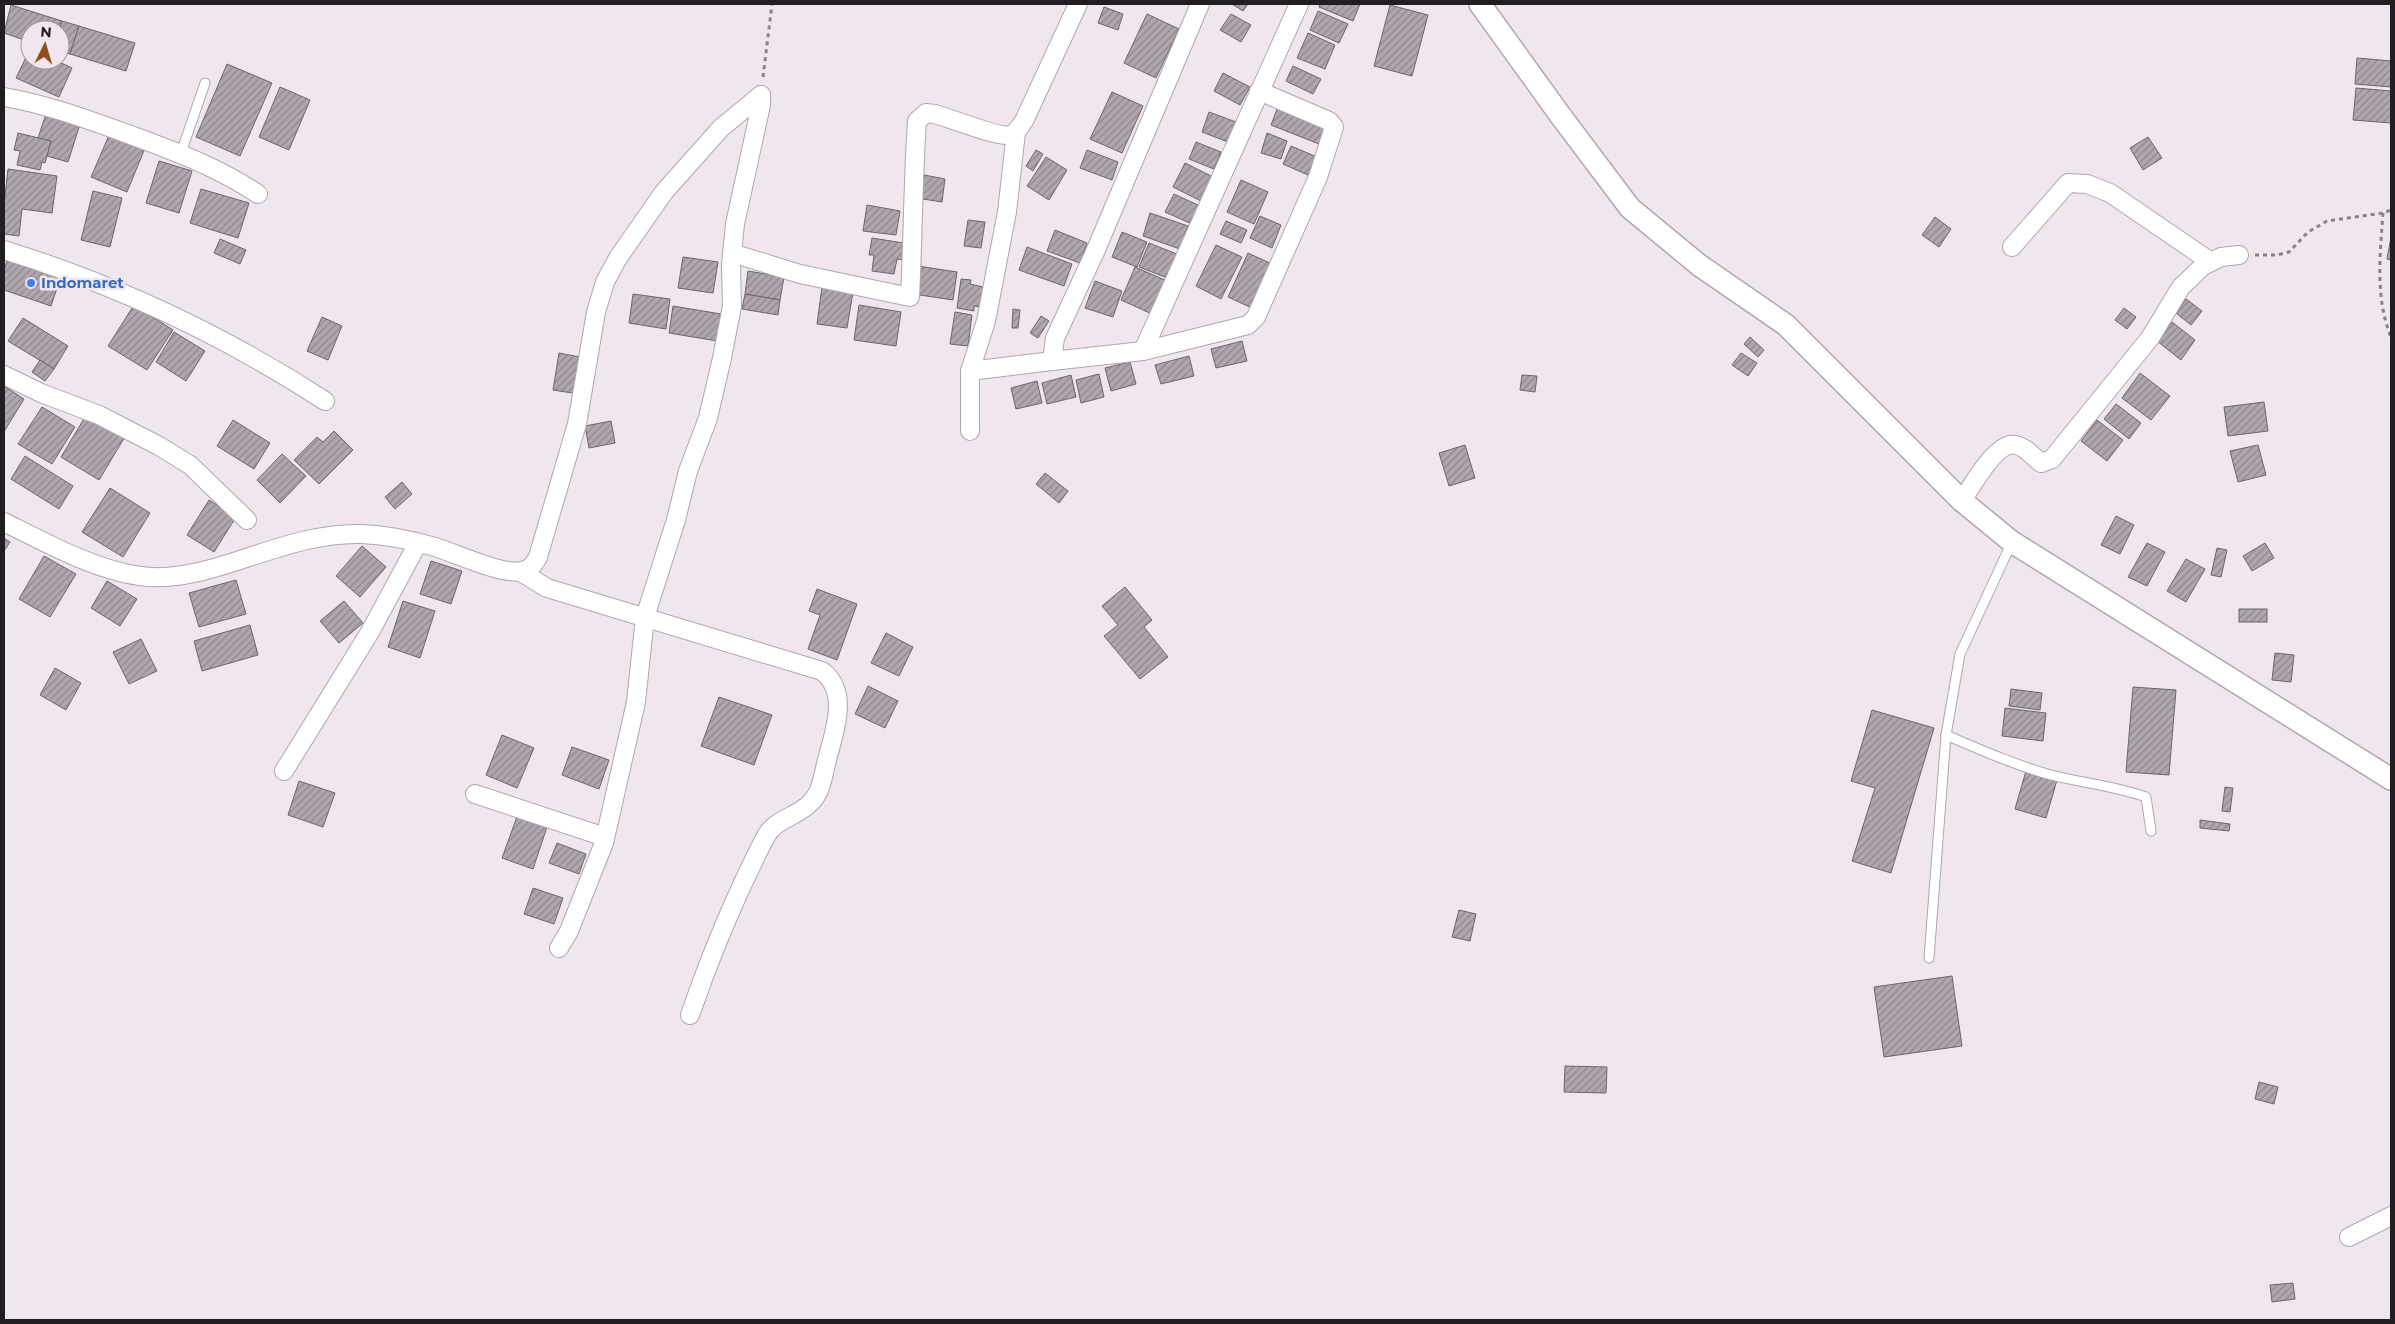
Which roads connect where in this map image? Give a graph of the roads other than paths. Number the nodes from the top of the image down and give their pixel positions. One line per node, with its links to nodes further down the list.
1 (1078, 4): 8 (street)
2 (1200, 4): 17 (street)
3 (1299, 4): 6 (street)
4 (1480, 4): 22 (street)
5 (205, 83): 9 (lane)
6 (1259, 91): 16 (street); 16 (street)
7 (4, 97): 9 (street)
8 (1016, 132): 13 (street); 18 (street)
9 (181, 153): 10 (street)
10 (258, 194)
11 (2012, 248): 15 (street)
12 (4, 250): 20 (street)
13 (732, 254): 27 (street); 28 (street)
14 (2239, 255): 15 (street)
15 (2211, 262): 22 (street)
16 (1143, 351): 17 (street)
17 (1052, 361): 18 (street)
18 (970, 371): 21 (street)
19 (4, 376): 23 (street)
20 (325, 401)
21 (970, 431)
22 (1962, 501): 25 (street)
23 (247, 520)
24 (4, 522): 26 (street)
25 (2012, 542): 29 (lane); 31 (street)
26 (418, 543): 27 (street); 30 (street)
27 (521, 572): 28 (street)
28 (645, 617): 34 (street); 37 (street)
29 (1946, 735): 33 (lane); 36 (lane)
30 (284, 772)
31 (2391, 778)
32 (475, 794): 34 (street)
33 (2151, 831)
34 (605, 837): 35 (street)
35 (559, 948)
36 (1929, 958)
37 (690, 1015)
38 (2391, 1216): 39 (street)
39 (2349, 1237)

